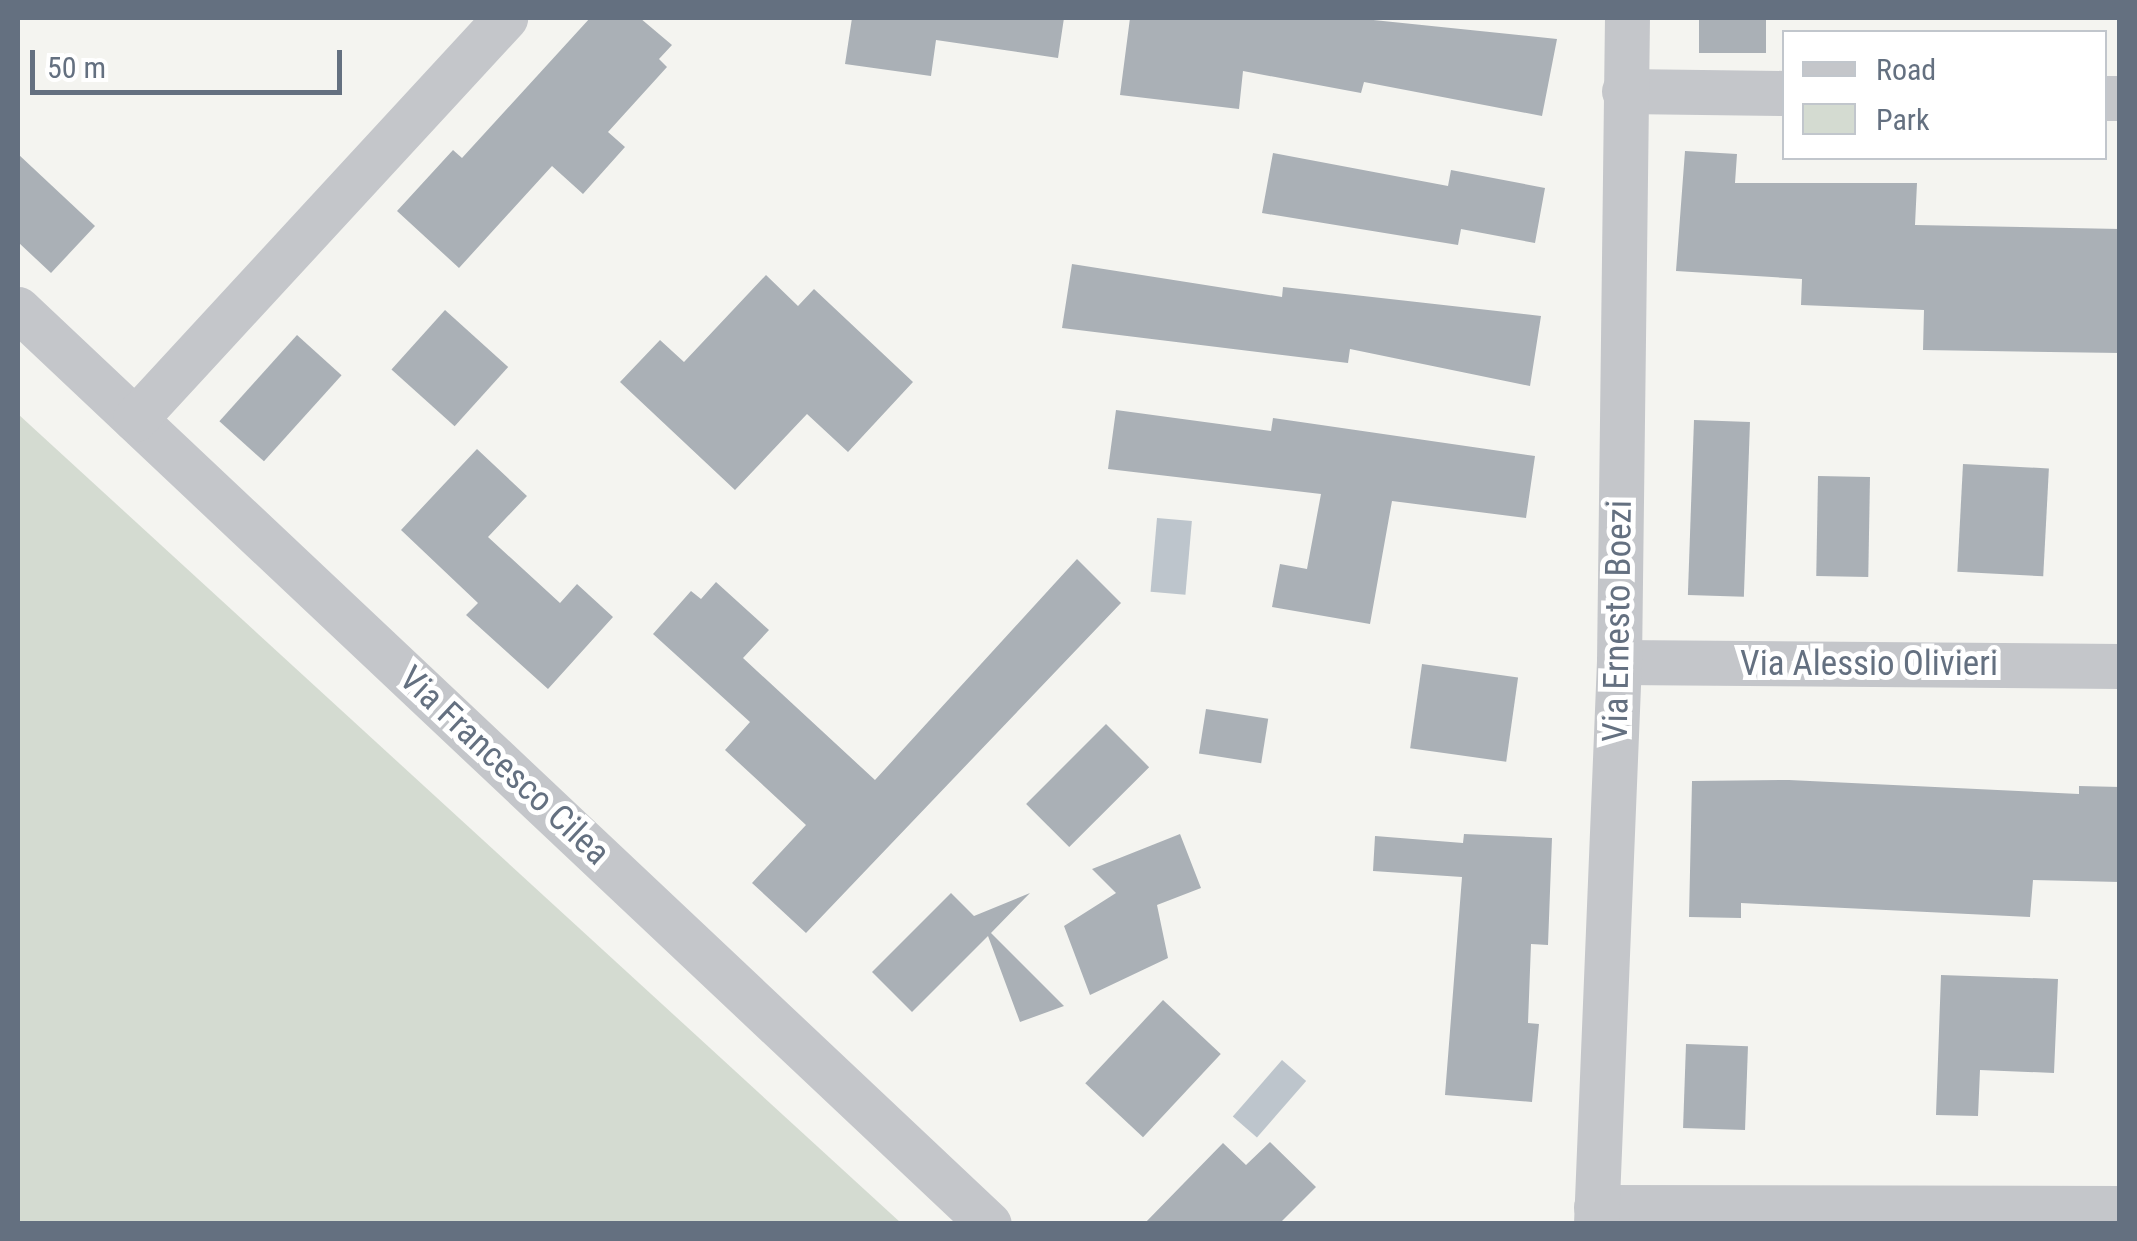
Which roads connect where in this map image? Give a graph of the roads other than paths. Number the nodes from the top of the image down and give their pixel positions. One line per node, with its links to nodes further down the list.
1 (506, 18): 6 (street)
2 (1626, 18): 3 (street, Via Ernesto Boezi)
3 (1624, 90): 4 (street); 7 (street, Via Ernesto Boezi)
4 (1782, 93)
5 (18, 309): 6 (street, Via Francesco Cilea)
6 (135, 419): 11 (street, Via Francesco Cilea)
7 (1619, 662): 8 (street, Via Alessio Olivieri); 10 (street, Via Ernesto Boezi)
8 (2120, 666)
9 (2120, 1208): 10 (street)
10 (1596, 1215)
11 (989, 1224)

